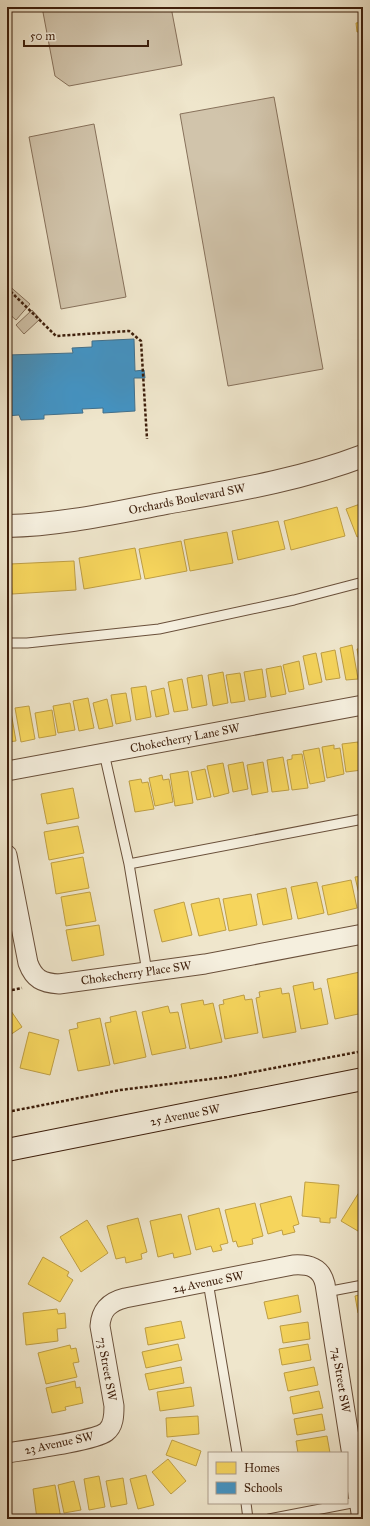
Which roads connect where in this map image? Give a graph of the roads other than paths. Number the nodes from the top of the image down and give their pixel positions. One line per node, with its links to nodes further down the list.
1 (363, 456): 2 (street, Orchards Boulevard SW)
2 (7, 526)
3 (363, 582): 4 (lane)
4 (7, 643)
5 (363, 705): 6 (street, Chokecherry Lane SW)
6 (104, 753): 7 (street, Chokecherry Lane SW); 10 (lane)
7 (7, 771)
8 (363, 819): 10 (lane)
9 (7, 855): 12 (street, Chokecherry Place SW)
10 (129, 864): 12 (lane)
11 (363, 934): 12 (street, Chokecherry Place SW)
12 (147, 972)
13 (363, 1079): 14 (street, 25 Avenue SW)
14 (7, 1150)
15 (316, 1268): 16 (street, 24 Avenue SW); 18 (street, 74 Street SW)
16 (208, 1282): 19 (street, 24 Avenue SW); 21 (lane)
17 (363, 1285): 18 (lane)
18 (326, 1292): 24 (street, 74 Street SW)
19 (104, 1311): 20 (street, 73 Street SW)
20 (110, 1428): 22 (street, 23 Avenue SW)
21 (237, 1452)
22 (7, 1454)
23 (246, 1504): 25 (lane)
24 (361, 1507): 26 (lane)
25 (248, 1519)
26 (269, 1519)

